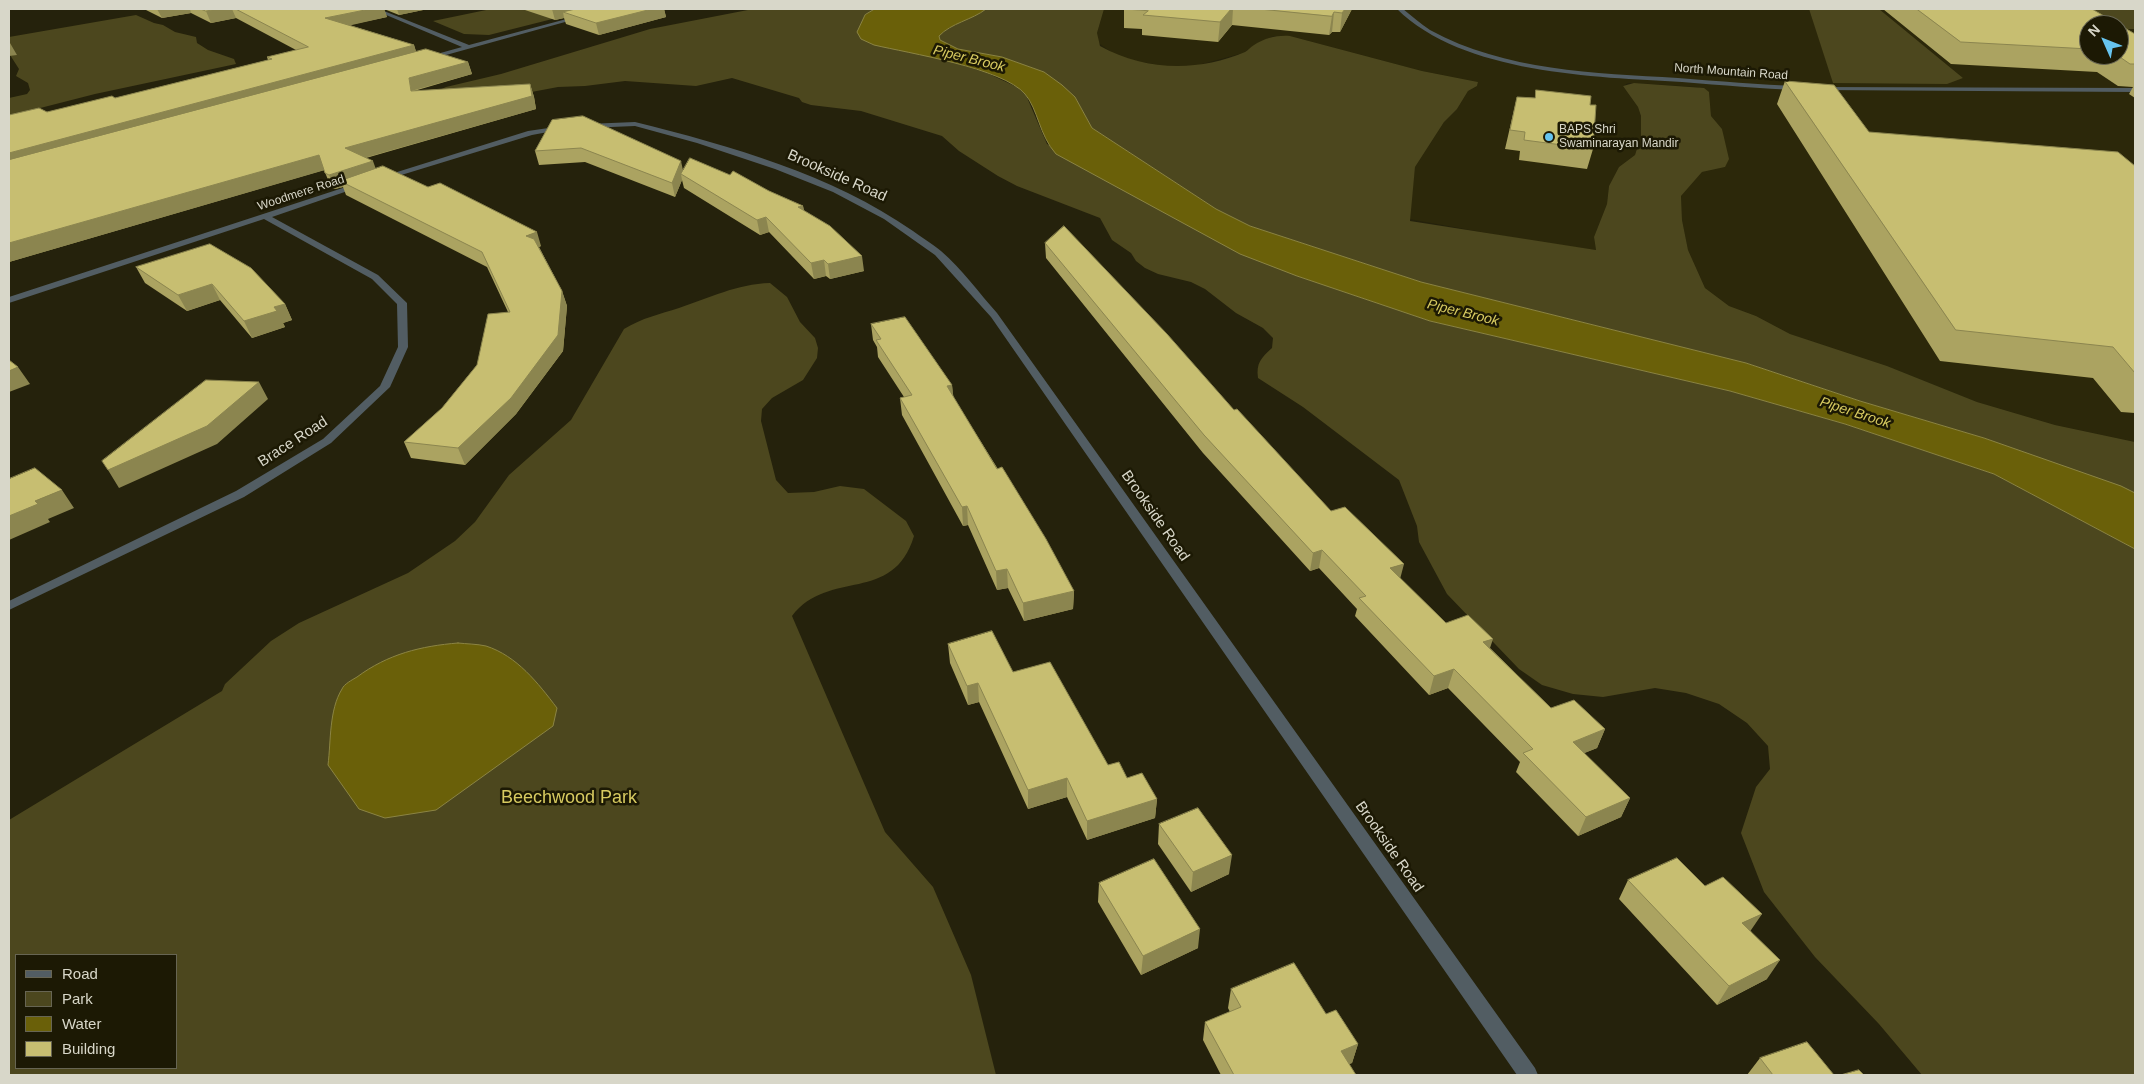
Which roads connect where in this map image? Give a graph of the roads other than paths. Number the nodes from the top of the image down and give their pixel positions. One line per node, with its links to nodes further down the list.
1 (375, 9): 4 (street)
2 (609, 9): 4 (street)
3 (1400, 9): 6 (street, North Mountain Road)
4 (468, 47): 5 (street)
5 (420, 60)
6 (1806, 88)
7 (1816, 88): 8 (street)
8 (2135, 90)
9 (578, 126): 14 (street, Brookside Road)
10 (569, 127): 11 (street, Woodmere Road)
11 (264, 216): 12 (street, Woodmere Road); 13 (street, Brace Road)
12 (9, 300)
13 (9, 606)
14 (1528, 1075)

